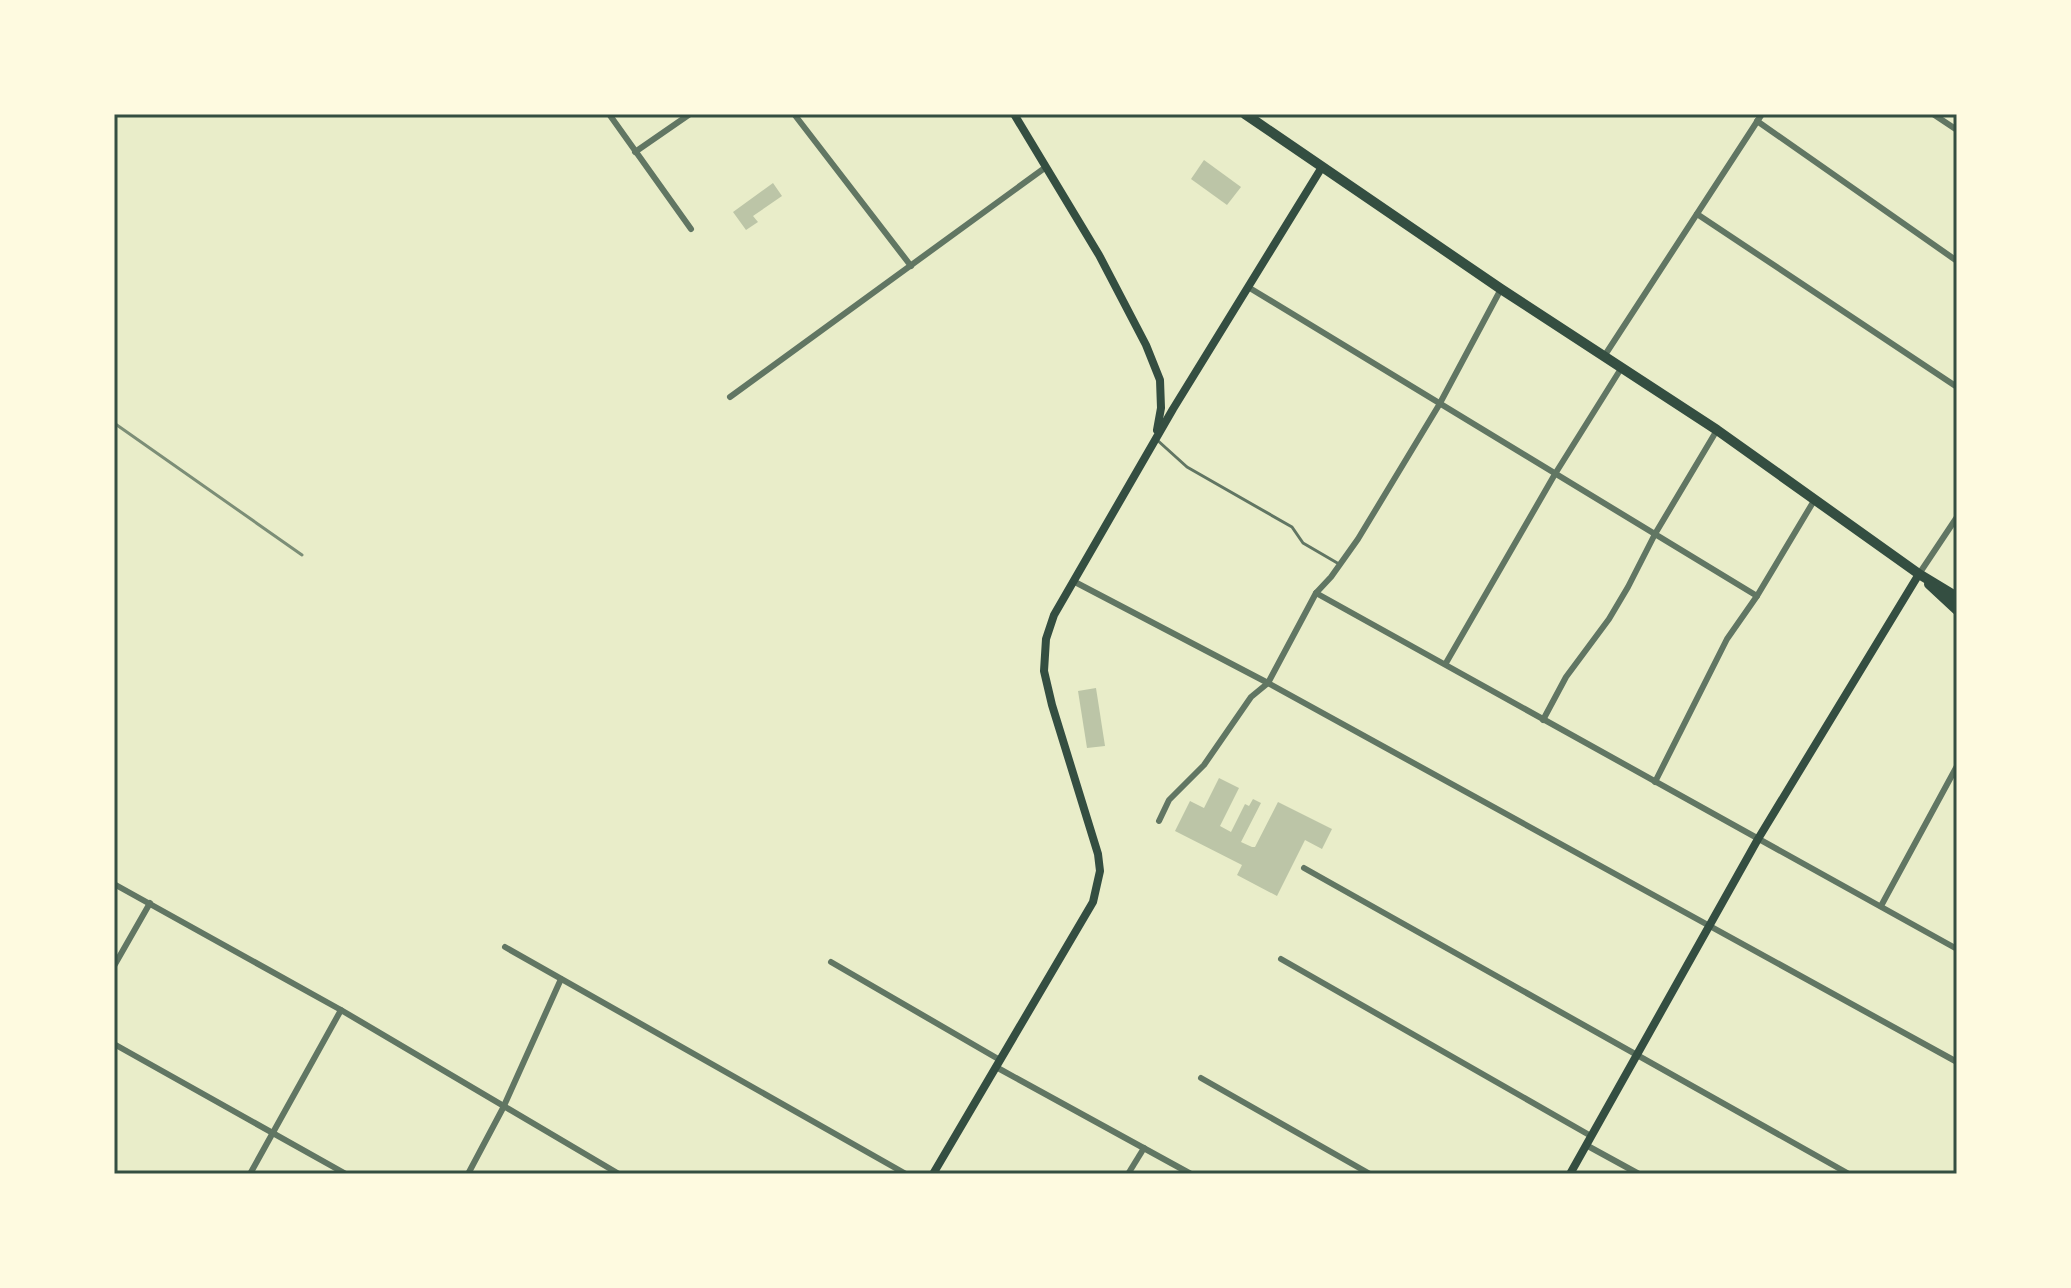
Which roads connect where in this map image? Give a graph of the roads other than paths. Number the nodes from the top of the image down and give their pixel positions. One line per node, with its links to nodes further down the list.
1 (609, 114): 10 (street)
2 (690, 114): 10 (street)
3 (794, 114): 16 (street)
4 (1014, 114): 11 (main road)
5 (1245, 114): 12 (highway)
6 (1762, 114): 8 (street)
7 (1933, 114): 9 (street)
8 (1757, 121): 13 (street); 15 (street)
9 (1957, 130)
10 (635, 152): 14 (street)
11 (1046, 167): 16 (street); 25 (main road)
12 (1322, 167): 17 (main road); 18 (highway)
13 (1697, 214): 19 (street); 21 (street)
14 (691, 229)
15 (1957, 261)
16 (911, 266): 22 (street)
17 (1248, 287): 23 (street); 25 (main road)
18 (1501, 289): 19 (highway); 23 (street)
19 (1605, 355): 20 (highway)
20 (1622, 367): 24 (highway); 26 (street)
21 (1957, 387)
22 (730, 397)
23 (1439, 405): 26 (street); 30 (street)
24 (1717, 430): 27 (highway); 29 (street)
25 (1156, 439): 30 (lane); 32 (main road)
26 (1555, 474): 29 (street); 37 (street)
27 (1815, 499): 31 (highway); 34 (street)
28 (1957, 517): 31 (street)
29 (1655, 534): 34 (street); 39 (street)
30 (1339, 564): 33 (street)
31 (1919, 574): 35 (highway); 36 (highway); 43 (main road)
32 (1073, 581): 38 (street); 59 (main road)
33 (1316, 593): 37 (street); 38 (street)
34 (1757, 596): 41 (street)
35 (1957, 597)
36 (1957, 610)
37 (1446, 663): 39 (street)
38 (1268, 683): 42 (street); 48 (street)
39 (1543, 720): 41 (street)
40 (1957, 766): 47 (street)
41 (1655, 782): 43 (street)
42 (1159, 821)
43 (1758, 839): 47 (street); 48 (main road)
44 (1304, 868): 57 (street)
45 (114, 884): 46 (street)
46 (150, 903): 53 (street); 55 (street)
47 (1881, 906): 50 (street)
48 (1709, 926): 57 (main road); 58 (street)
49 (505, 947): 54 (street)
50 (1957, 949)
51 (1281, 959): 63 (street)
52 (831, 962): 59 (street)
53 (114, 966)
54 (561, 979): 61 (street); 69 (street)
55 (341, 1010): 61 (street); 62 (street)
56 (114, 1044): 62 (street)
57 (1637, 1054): 63 (main road); 76 (street)
58 (1957, 1062)
59 (998, 1063): 64 (street); 70 (main road)
60 (1201, 1078): 73 (street)
61 (503, 1108): 67 (street); 68 (street)
62 (273, 1133): 65 (street); 66 (street)
63 (1589, 1140): 74 (main road); 75 (street)
64 (1144, 1148): 71 (street); 72 (street)
65 (250, 1174)
66 (346, 1174)
67 (468, 1174)
68 (619, 1174)
69 (906, 1174)
70 (933, 1174)
71 (1128, 1174)
72 (1191, 1174)
73 (1370, 1174)
74 (1570, 1174)
75 (1639, 1174)
76 (1849, 1174)

